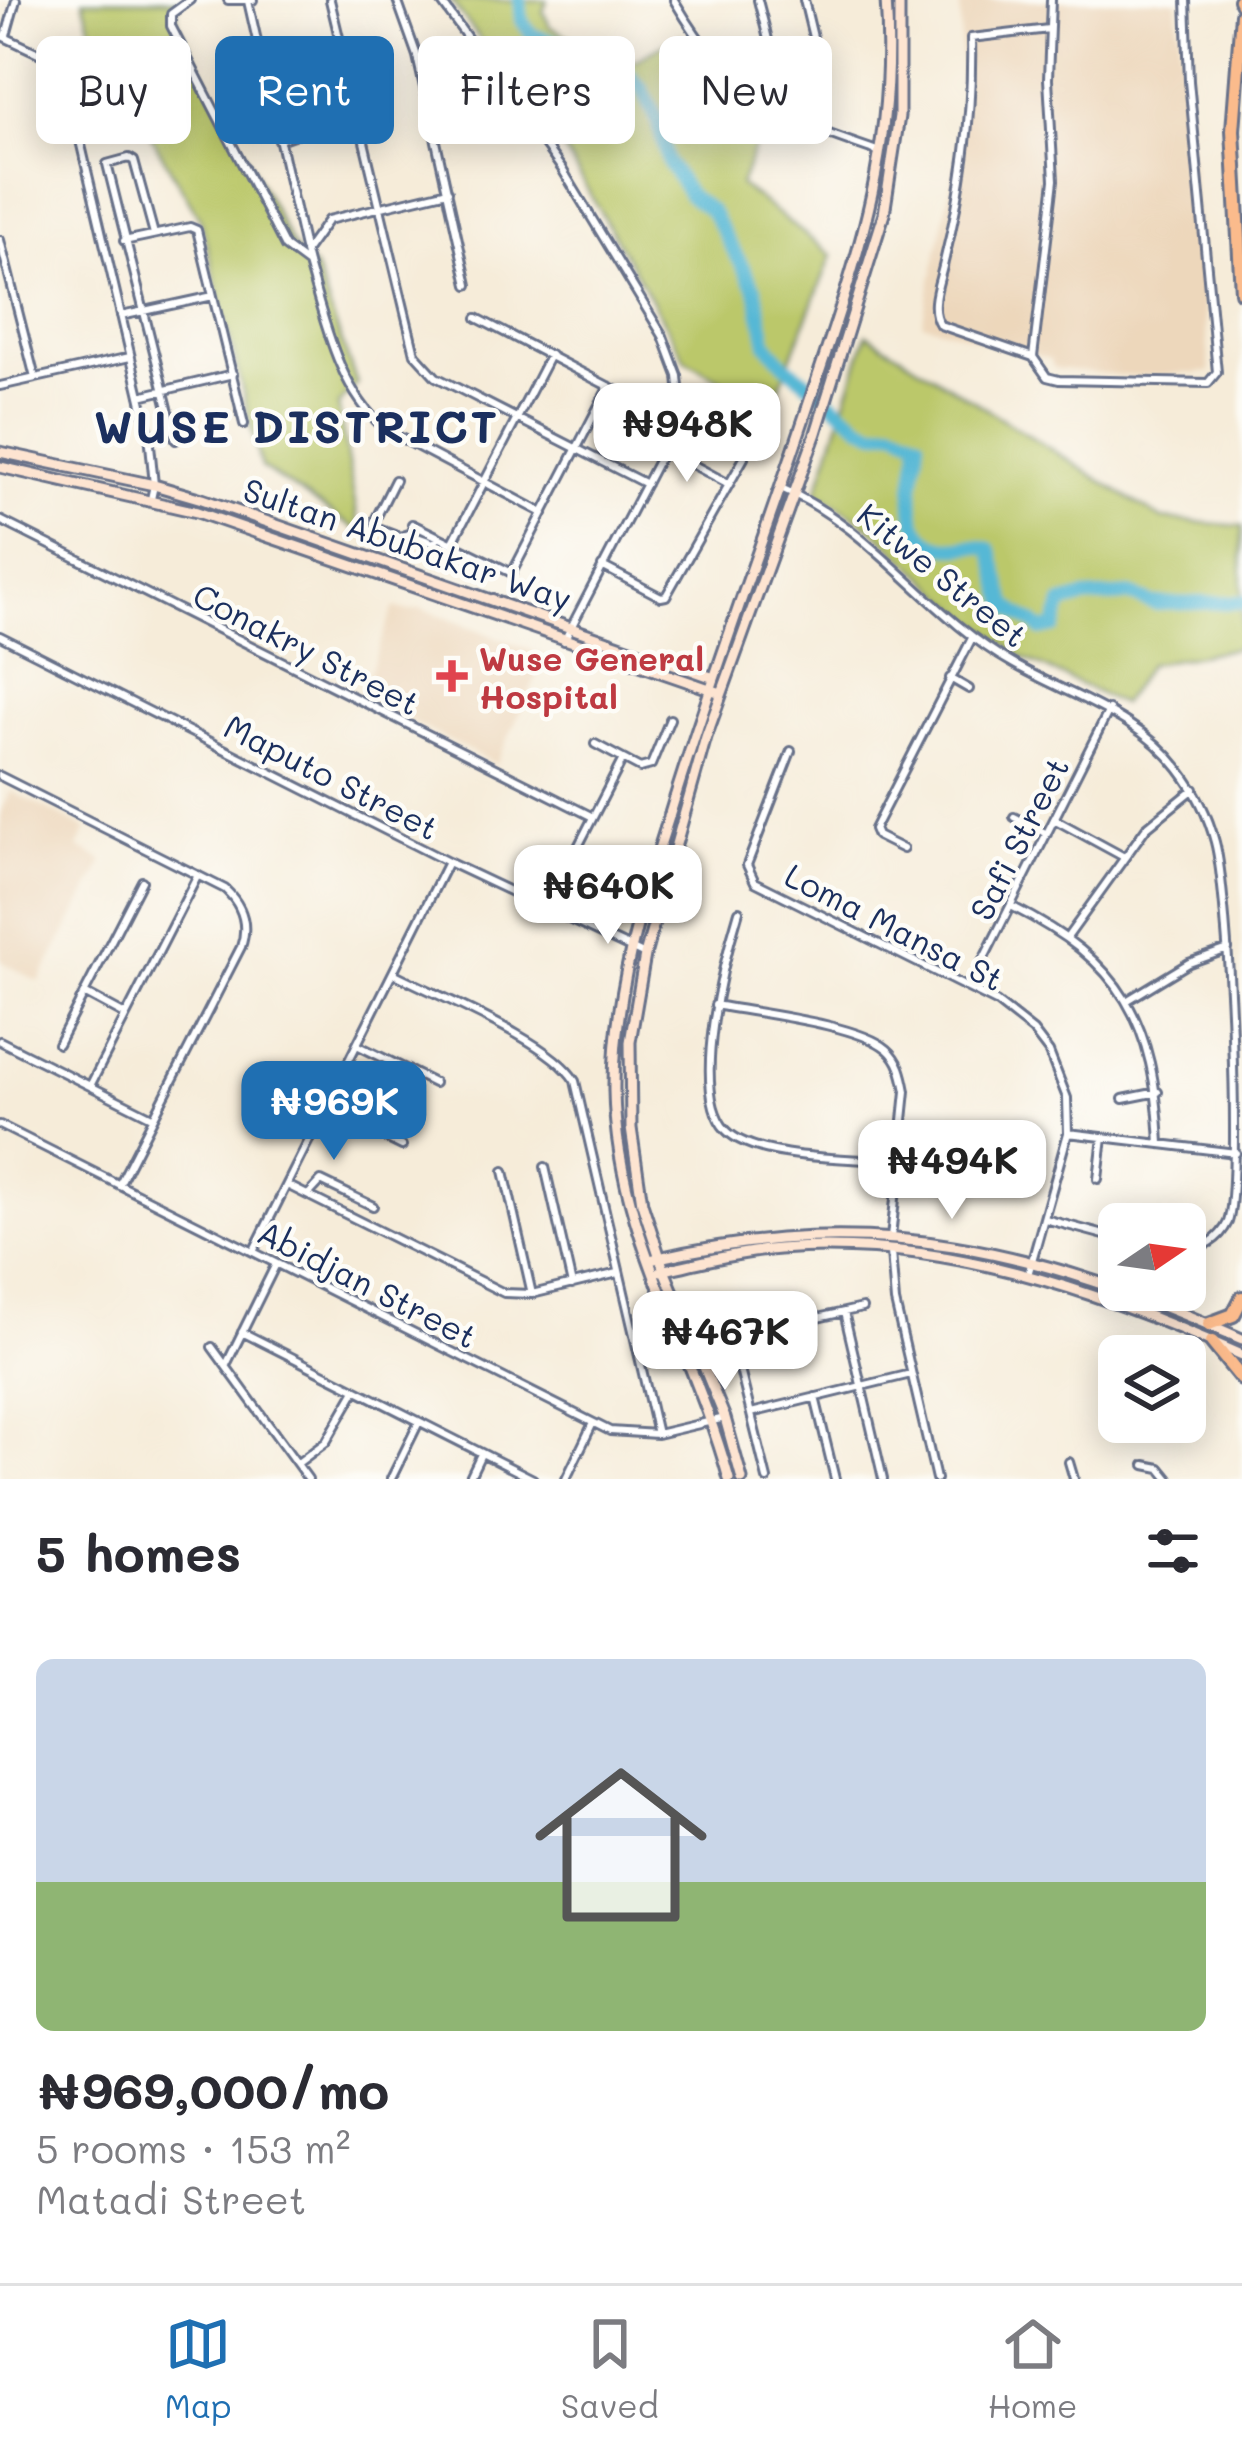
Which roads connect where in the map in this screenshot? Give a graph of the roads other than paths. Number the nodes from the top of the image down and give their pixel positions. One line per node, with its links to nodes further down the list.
1 (16, 0): 17 (street)
2 (190, 0): 32 (street)
3 (229, 0): 4 (street)
4 (250, 0): 18 (street)
5 (330, 0): 27 (street)
6 (397, 0): 26 (street)
7 (440, 0): 52 (street)
8 (674, 0): 19 (street)
9 (758, 0): 20 (street)
10 (804, 0): 21 (street)
11 (886, 0): 24 (main road)
12 (899, 0): 25 (main road)
13 (1051, 0): 16 (street)
14 (1186, 0): 41 (street)
15 (1242, 14): 34 (highway)
16 (1050, 28): 41 (street); 41 (street)
17 (3, 36): 37 (street)
18 (257, 36)
19 (698, 36)
20 (767, 36)
21 (812, 36)
22 (832, 132): 24 (street)
23 (280, 144): 31 (street)
24 (882, 152): 25 (street); 62 (main road)
25 (896, 156): 63 (main road)
26 (448, 191): 27 (street); 33 (street)
27 (378, 206): 31 (street); 49 (street)
28 (154, 235): 30 (street); 30 (street); 35 (street)
29 (0, 240): 43 (street)
30 (124, 241): 36 (street)
31 (304, 252): 32 (street)
32 (308, 264): 58 (street)
33 (468, 285)
34 (1242, 292)
35 (213, 296): 36 (street); 42 (street)
36 (142, 312): 37 (street); 46 (street)
37 (121, 316): 40 (street)
38 (477, 318): 39 (street)
39 (550, 355): 45 (street); 49 (street)
40 (130, 357): 43 (street); 47 (street)
41 (1033, 357)
42 (232, 374): 46 (street); 50 (street)
43 (35, 378): 44 (street)
44 (0, 386)
45 (609, 386): 48 (street); 53 (street)
46 (162, 390): 47 (street); 51 (street)
47 (140, 395): 61 (street)
48 (625, 395)
49 (516, 419): 53 (street); 58 (street)
50 (244, 424)
51 (176, 440)
52 (664, 449): 59 (street); 60 (street)
53 (578, 450): 59 (street); 65 (street)
54 (0, 452): 61 (main road, Sultan Abubakar Way)
55 (744, 458): 60 (street)
56 (0, 467): 64 (main road, Sultan Abubakar Way)
57 (395, 480): 68 (street)
58 (484, 482): 65 (street); 69 (street)
59 (646, 484): 70 (street)
60 (729, 484): 70 (street)
61 (154, 485): 64 (street); 71 (main road, Sultan Abubakar Way)
62 (781, 488): 63 (street, Kitwe Street); 76 (main road)
63 (795, 494): 73 (street, Kitwe Street); 77 (main road)
64 (151, 499): 74 (main road, Sultan Abubakar Way)
65 (543, 513): 69 (street)
66 (0, 520): 86 (street, Conakry Street)
67 (412, 524): 68 (street)
68 (439, 537): 69 (street)
69 (452, 544)
70 (602, 566): 71 (street)
71 (570, 628): 74 (street); 76 (main road, Sultan Abubakar Way)
72 (0, 636): 92 (street, Maputo Street)
73 (973, 638): 75 (street); 79 (street, Kitwe Street)
74 (564, 640): 76 (main road, Sultan Abubakar Way)
75 (950, 678): 78 (street); 90 (street)
76 (710, 683): 77 (main road, Sultan Abubakar Way); 100 (main road)
77 (723, 688): 101 (main road)
78 (968, 689)
79 (1109, 710): 85 (street, Kitwe Street); 88 (street, Safi Street)
80 (670, 718): 83 (street)
81 (595, 744): 83 (street)
82 (790, 751): 103 (street, Loma Mansa St)
83 (623, 758): 86 (street)
84 (0, 776): 93 (street)
85 (1194, 789): 91 (street); 99 (street, Kitwe Street)
86 (593, 817): 96 (street)
87 (1014, 817): 89 (street)
88 (1054, 819): 89 (street, Safi Street); 91 (street)
89 (1047, 834): 95 (street, Safi Street)
90 (903, 849)
91 (1124, 857): 98 (street)
92 (448, 862): 96 (street, Maputo Street); 102 (street)
93 (198, 875): 107 (street); 116 (street)
94 (142, 881): 104 (street)
95 (1011, 905): 98 (street); 103 (street, Safi Street)
96 (546, 909): 100 (street, Maputo Street)
97 (739, 911): 106 (street)
98 (1068, 937): 105 (street)
99 (1228, 949): 105 (street); 122 (street, Kitwe Street)
100 (631, 950): 101 (street, Maputo Street); 138 (main road)
101 (645, 955): 137 (main road)
102 (393, 973): 110 (street); 142 (street)
103 (969, 988): 118 (street, Loma Mansa St)
104 (85, 994): 107 (street); 109 (street)
105 (1128, 1000): 113 (street)
106 (715, 1005): 123 (street); 123 (street)
107 (125, 1016): 112 (street)
108 (0, 1041): 112 (street)
109 (58, 1044)
110 (357, 1045): 111 (street); 115 (street)
111 (434, 1083)
112 (90, 1086): 116 (street)
113 (1158, 1092): 114 (street); 120 (street)
114 (1123, 1099)
115 (325, 1108): 121 (street); 128 (street)
116 (153, 1118): 127 (street)
117 (0, 1125): 127 (street, Abidjan Street)
118 (1068, 1133): 119 (street); 131 (street, Loma Mansa St)
119 (1103, 1138): 120 (street); 126 (street)
120 (1160, 1144): 122 (street)
121 (402, 1146)
122 (1236, 1153): 134 (street, Kitwe Street)
123 (899, 1162): 133 (street)
124 (545, 1167): 145 (street)
125 (504, 1171): 146 (street)
126 (1098, 1179)
127 (119, 1185): 136 (street, Abidjan Street)
128 (287, 1185): 129 (street); 136 (street)
129 (308, 1195): 130 (street); 146 (street)
130 (373, 1206)
131 (1045, 1219): 132 (street); 139 (street, Loma Mansa St)
132 (1098, 1233)
133 (891, 1236): 135 (street); 137 (main road); 139 (main road)
134 (1206, 1245)
135 (891, 1250): 141 (main road); 144 (main road); 159 (street)
136 (253, 1252): 140 (street, Abidjan Street)
137 (659, 1258): 138 (main road); 141 (main road)
138 (646, 1261): 143 (main road)
139 (1031, 1262): 144 (street, Loma Mansa St); 151 (main road)
140 (276, 1264): 152 (street); 168 (street, Abidjan Street)
141 (664, 1270): 143 (main road); 165 (main road)
142 (618, 1274): 145 (street); 169 (street)
143 (650, 1274): 167 (main road)
144 (1028, 1275): 155 (main road)
145 (572, 1286): 146 (street)
146 (532, 1294)
147 (722, 1297): 164 (street)
148 (1242, 1298): 151 (highway)
149 (862, 1308): 150 (street)
150 (844, 1312): 153 (street); 161 (street)
151 (1209, 1324): 154 (main road)
152 (242, 1332): 158 (street); 162 (street)
153 (746, 1334)
154 (1242, 1339)
155 (1213, 1342): 157 (main road); 160 (highway)
156 (212, 1347): 158 (street)
157 (1242, 1355)
158 (227, 1363): 171 (street)
159 (912, 1374): 161 (street); 185 (street)
160 (1242, 1379)
161 (861, 1387): 163 (street); 184 (street)
162 (356, 1390): 166 (street); 171 (street)
163 (815, 1397): 164 (street); 183 (street)
164 (751, 1413): 182 (street)
165 (725, 1418): 167 (street, Abidjan Street); 181 (main road)
166 (419, 1422): 170 (street); 176 (street)
167 (711, 1422): 169 (street, Abidjan Street); 180 (main road)
168 (593, 1423): 169 (street, Abidjan Street); 179 (street)
169 (657, 1434)
170 (481, 1454): 174 (street); 177 (street)
171 (298, 1462): 175 (street)
172 (1069, 1462): 186 (street)
173 (1145, 1465): 187 (street)
174 (517, 1475): 178 (street)
175 (308, 1479)
176 (391, 1479)
177 (470, 1479)
178 (533, 1479)
179 (566, 1479)
180 (729, 1479)
181 (742, 1479)
182 (767, 1479)
183 (835, 1479)
184 (884, 1479)
185 (936, 1479)
186 (1074, 1479)
187 (1169, 1479)

